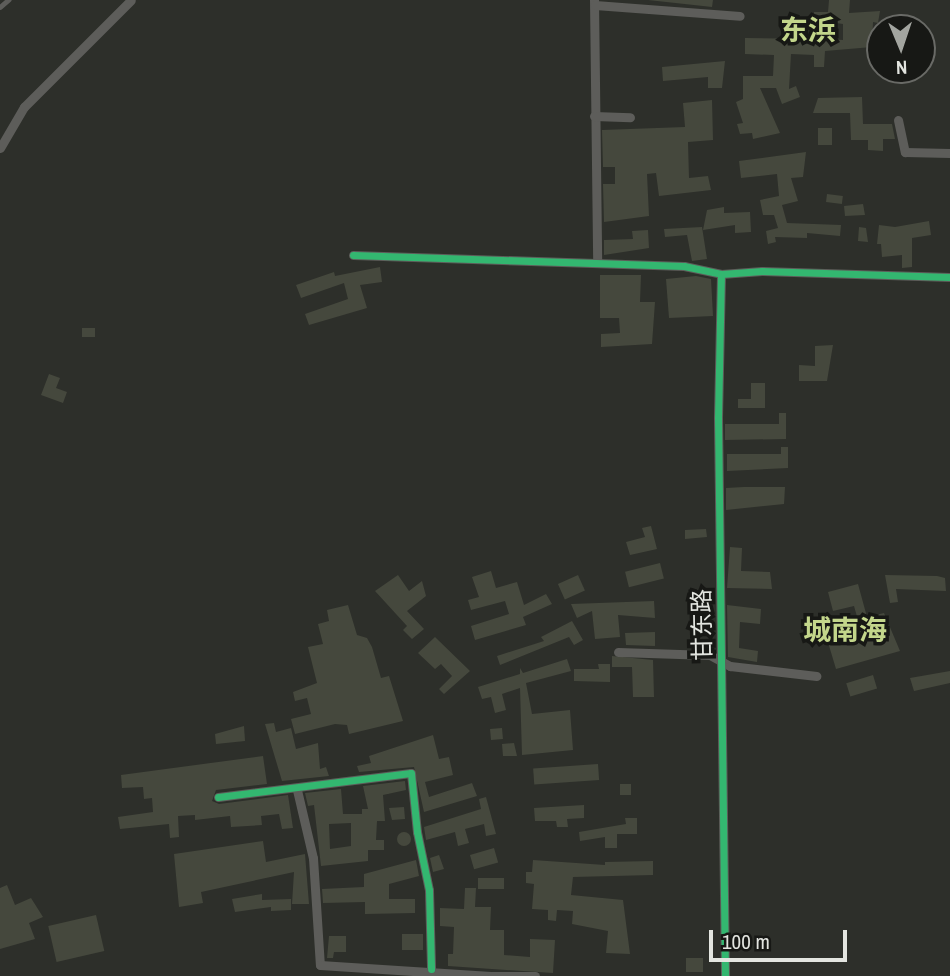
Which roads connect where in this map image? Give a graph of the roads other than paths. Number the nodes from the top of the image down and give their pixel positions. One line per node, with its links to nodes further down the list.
1 (8, 0): 4 (lane)
2 (131, 0): 9 (street)
3 (594, 3): 5 (street); 6 (street)
4 (0, 7)
5 (740, 16)
6 (594, 116): 7 (street); 12 (street)
7 (631, 117)
8 (898, 120): 10 (street)
9 (0, 148)
10 (950, 153)
11 (353, 255): 12 (street)
12 (597, 263): 13 (street)
13 (721, 274): 14 (street); 16 (street, 甘东路)
14 (950, 277)
15 (618, 652): 16 (street)
16 (722, 661): 17 (street); 23 (street, 甘东路)
17 (817, 676)
18 (297, 790): 19 (street); 20 (street); 20 (street)
19 (218, 797)
20 (431, 969): 21 (street)
21 (492, 976): 22 (street)
22 (534, 976)
23 (725, 976)

